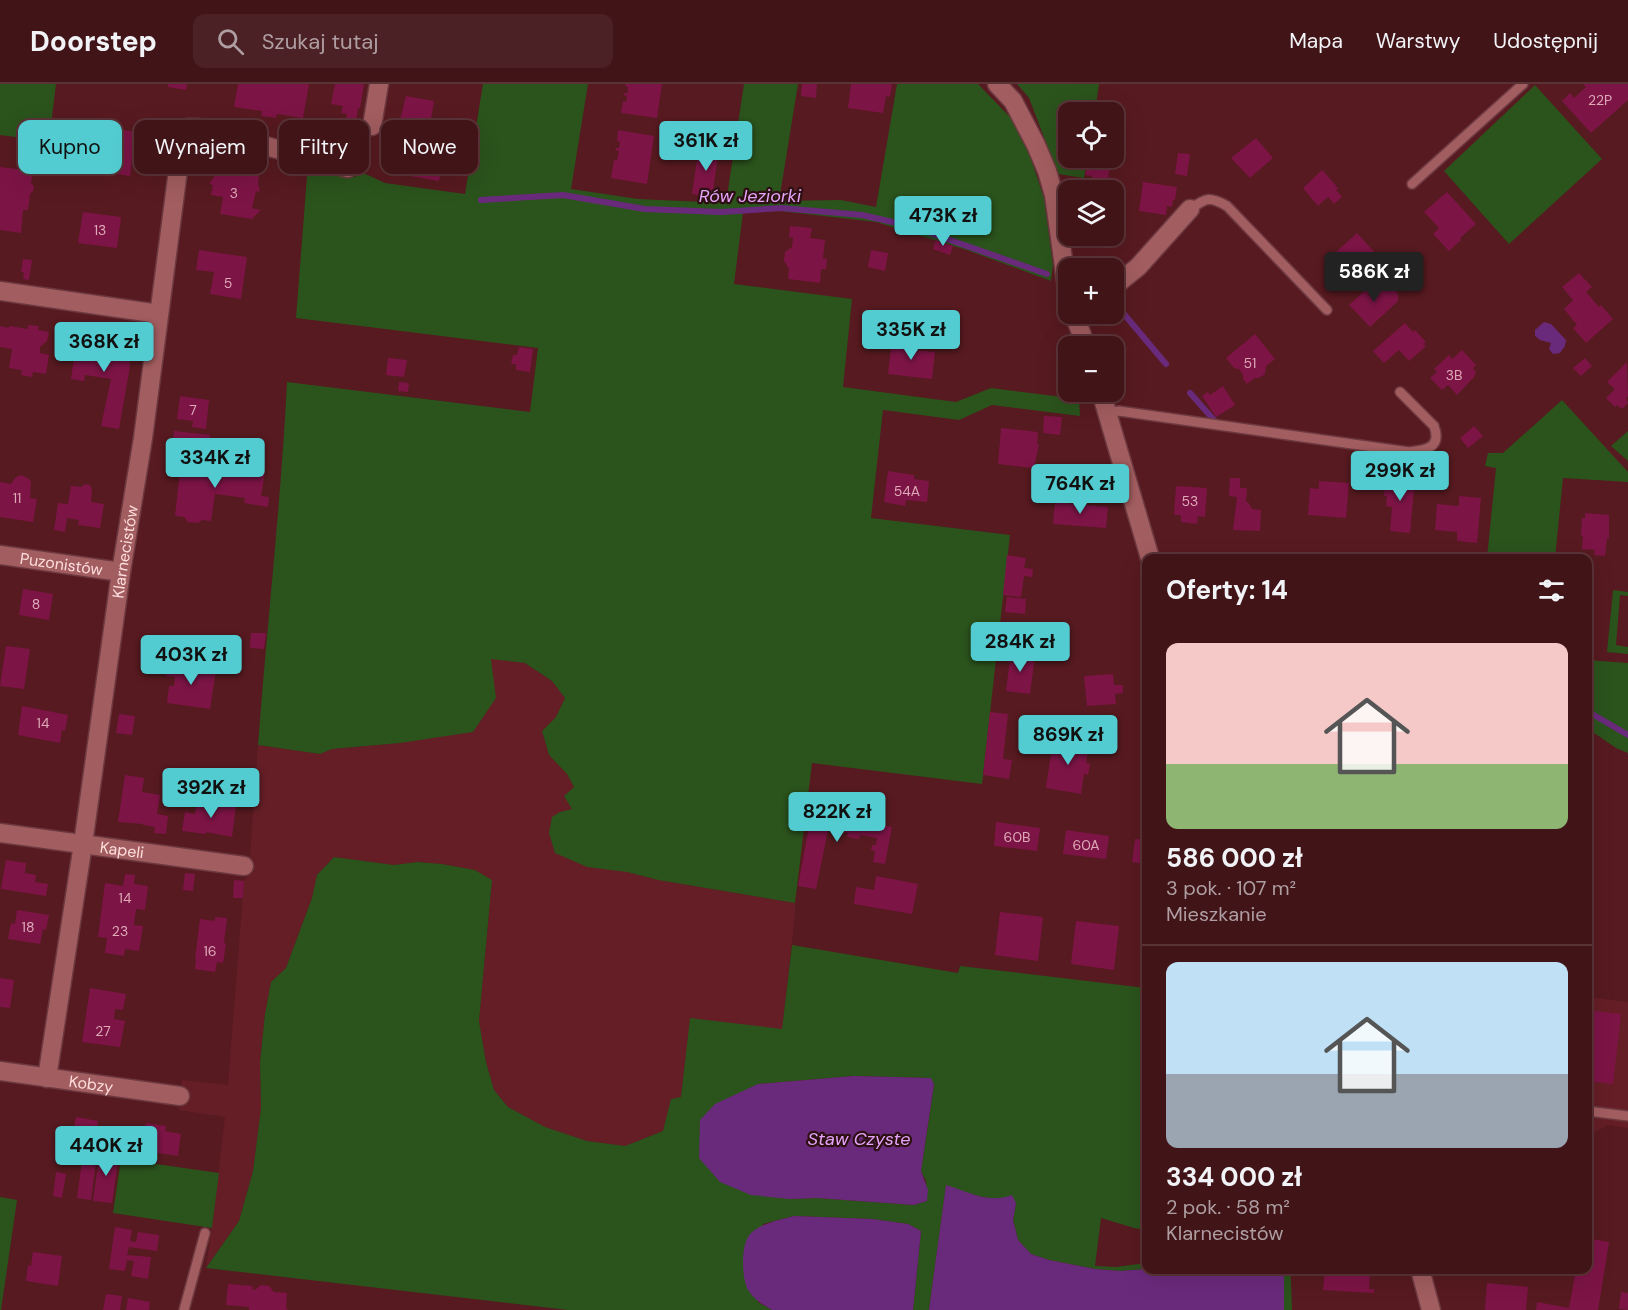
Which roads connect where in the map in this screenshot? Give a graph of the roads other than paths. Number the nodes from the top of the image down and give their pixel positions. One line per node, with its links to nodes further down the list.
1 (379, 84): 4 (street)
2 (997, 84): 8 (street)
3 (1523, 84): 6 (lane)
4 (372, 126)
5 (279, 150): 12 (street, Klarnecistów)
6 (1412, 184)
7 (1190, 209): 9 (street); 11 (lane)
8 (1063, 258)
9 (1124, 278)
10 (0, 291): 12 (street)
11 (1327, 310)
12 (159, 314): 18 (street, Klarnecistów)
13 (1400, 392): 15 (lane)
14 (1104, 402): 15 (street)
15 (1108, 412): 16 (street)
16 (1149, 554)
17 (0, 555): 18 (street, Puzonistów)
18 (121, 572): 20 (street, Klarnecistów)
19 (0, 833): 20 (street, Kapeli)
20 (82, 844): 21 (street, Kapeli); 23 (street, Klarnecistów)
21 (243, 866)
22 (0, 1071): 23 (street, Kobzy)
23 (46, 1078): 24 (street, Kobzy)
24 (180, 1096)
25 (1592, 1112): 26 (lane)
26 (1628, 1116)
27 (205, 1233): 29 (lane)
28 (1421, 1274): 30 (street)
29 (184, 1310)
30 (1431, 1310)

